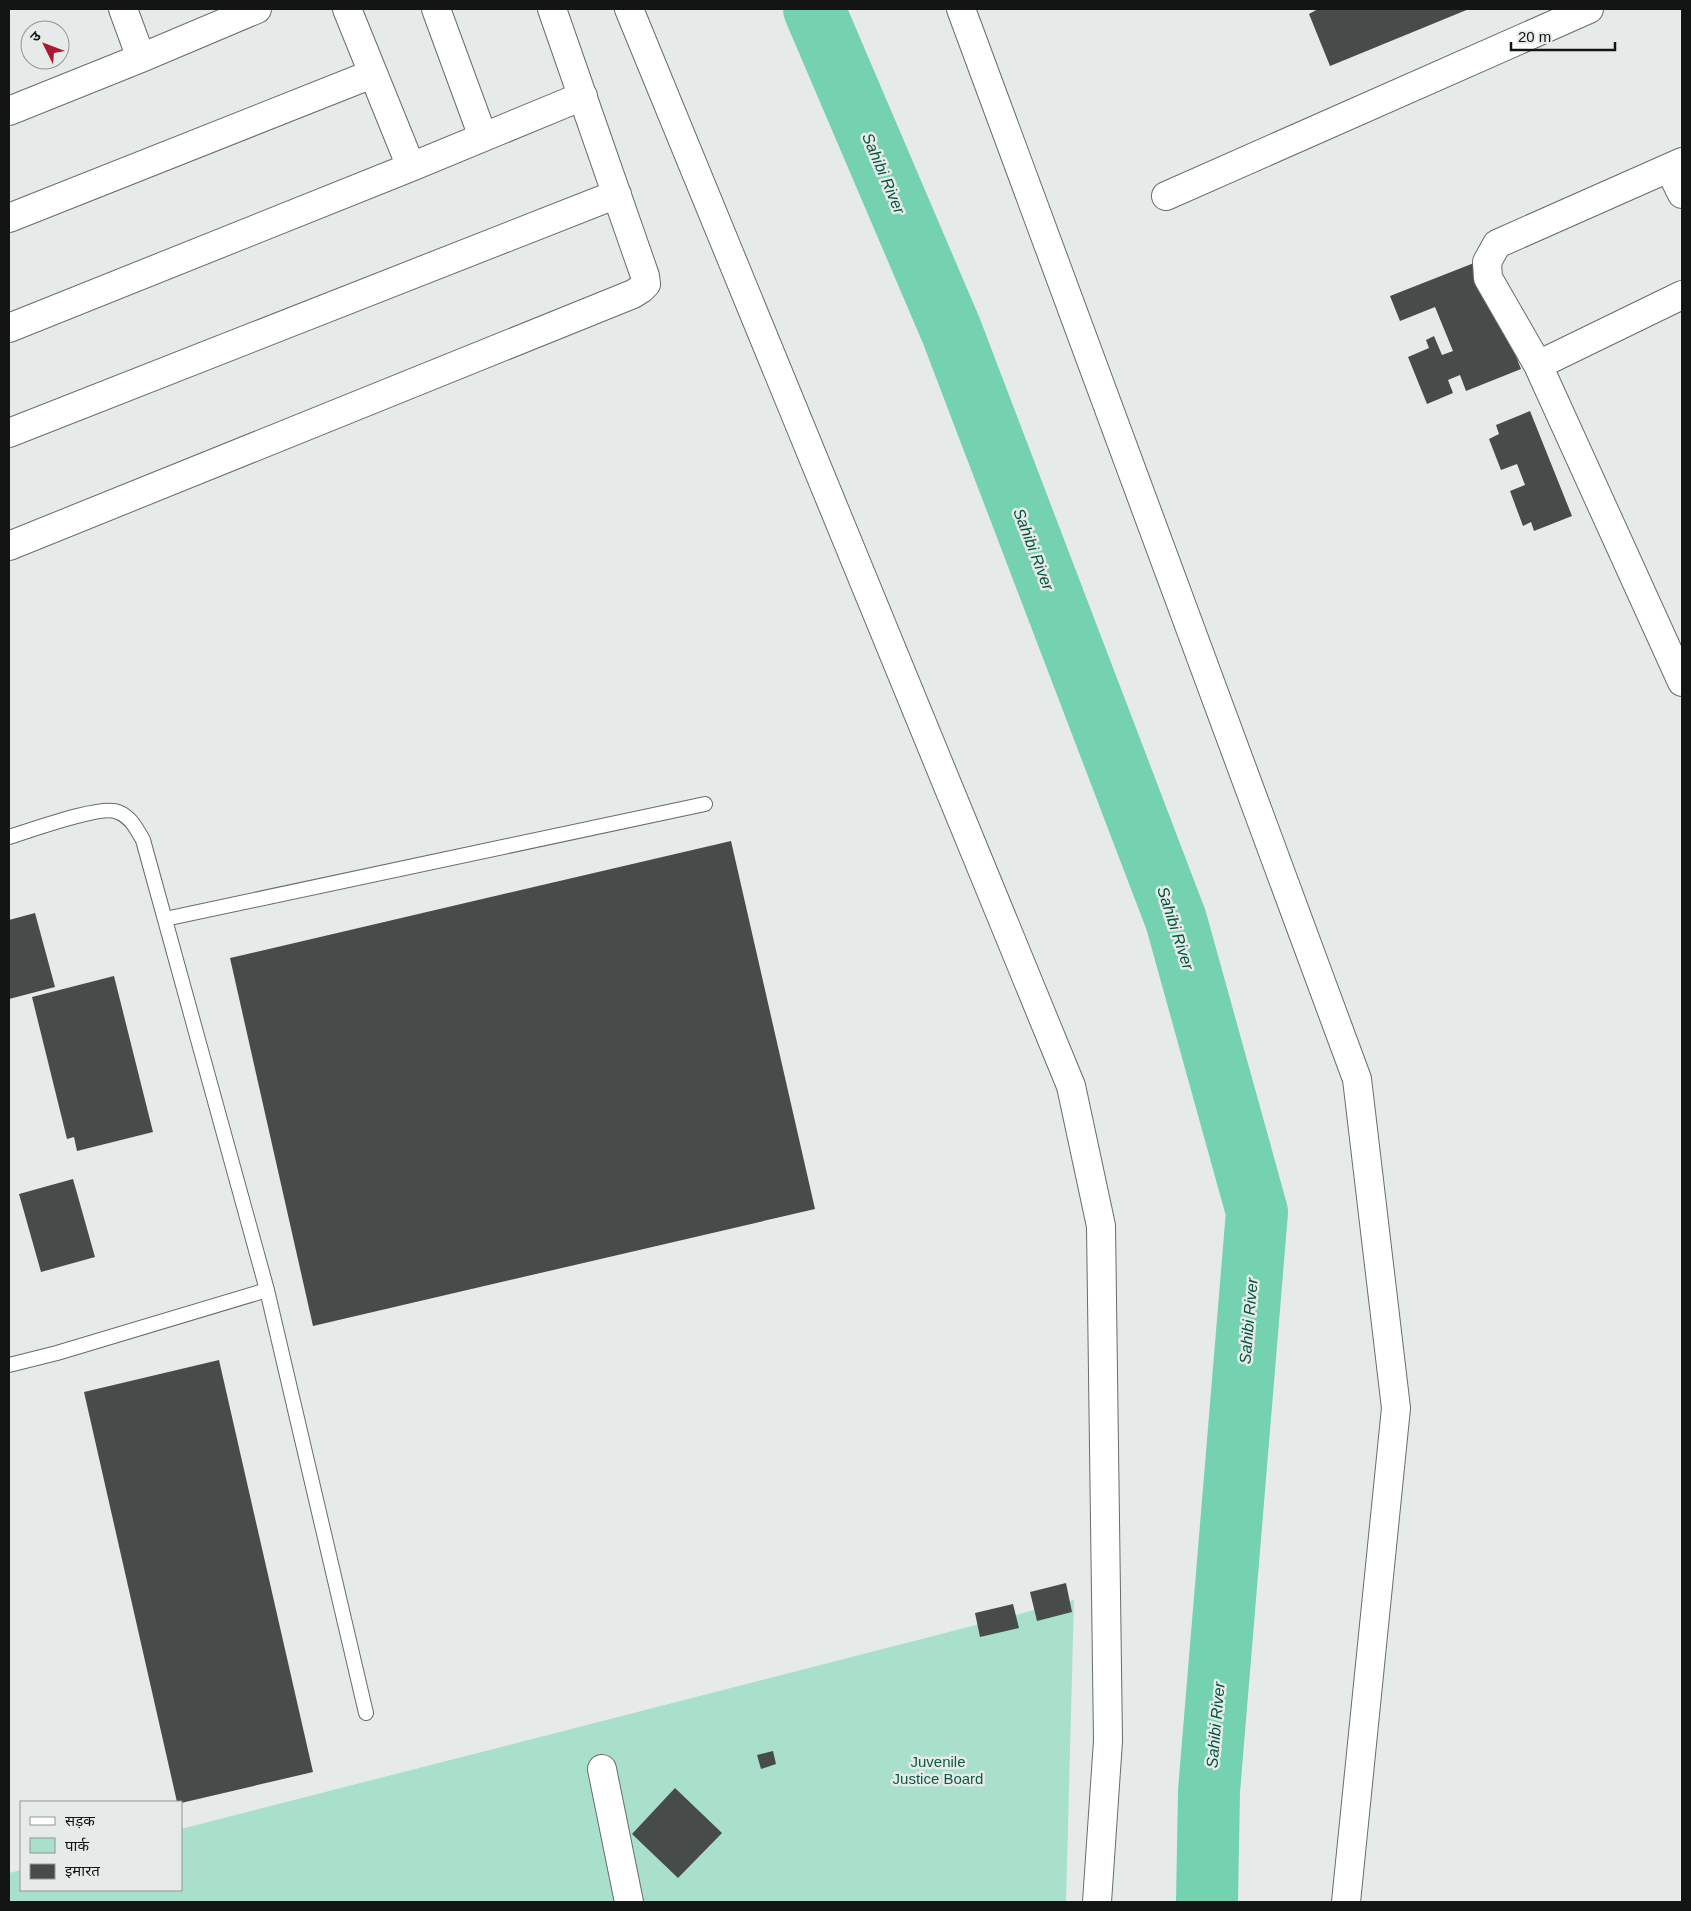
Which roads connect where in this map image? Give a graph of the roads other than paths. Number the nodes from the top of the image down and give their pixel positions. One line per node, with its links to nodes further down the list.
1 (123, 9): 9 (street)
2 (257, 9): 9 (street)
3 (347, 9): 10 (street)
4 (436, 9): 13 (street)
5 (552, 9): 11 (street)
6 (629, 9): 34 (street)
7 (961, 9): 35 (street)
8 (1589, 9): 18 (street)
9 (141, 58): 12 (street)
10 (372, 74): 15 (street); 19 (street)
11 (583, 96): 13 (street); 16 (street)
12 (9, 111)
13 (483, 137): 15 (street)
14 (1676, 165): 17 (street); 22 (street)
15 (411, 167): 21 (street)
16 (617, 194): 23 (street); 24 (street)
17 (1682, 194)
18 (1166, 196)
19 (9, 218)
20 (1682, 295): 22 (street)
21 (9, 328)
22 (1538, 365): 25 (street)
23 (9, 434)
24 (9, 546)
25 (1682, 682)
26 (705, 804): 28 (lane)
27 (9, 837): 28 (lane)
28 (165, 919): 29 (lane)
29 (267, 1290): 30 (lane); 31 (lane)
30 (9, 1365)
31 (366, 1714)
32 (602, 1769): 33 (street)
33 (629, 1902)
34 (1097, 1902)
35 (1346, 1902)

